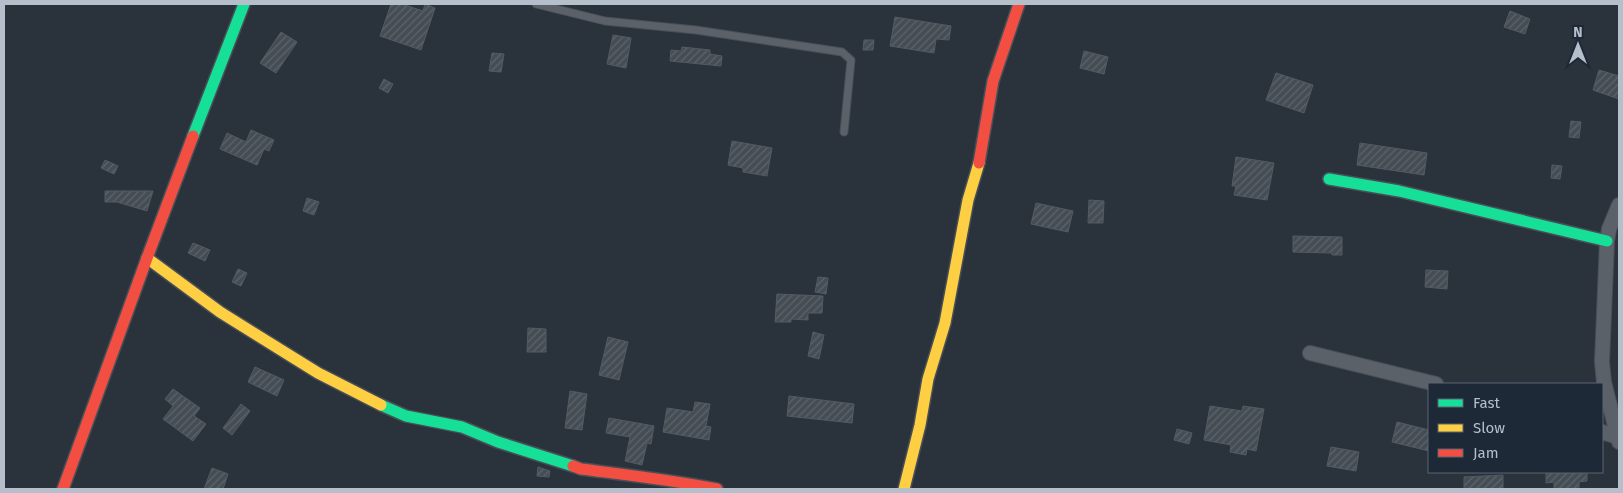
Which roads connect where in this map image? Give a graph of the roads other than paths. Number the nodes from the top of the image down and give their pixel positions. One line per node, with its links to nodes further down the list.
1 (244, 4): 8 (street)
2 (536, 4): 4 (lane)
3 (1019, 4): 15 (street)
4 (844, 132)
5 (1329, 179): 7 (street)
6 (1619, 205): 7 (street)
7 (1611, 245): 12 (street)
8 (147, 258): 13 (street); 14 (street)
9 (1310, 353): 10 (street)
10 (1432, 383)
11 (1603, 432): 12 (street)
12 (1619, 439)
13 (63, 489)
14 (717, 489)
15 (904, 489)

